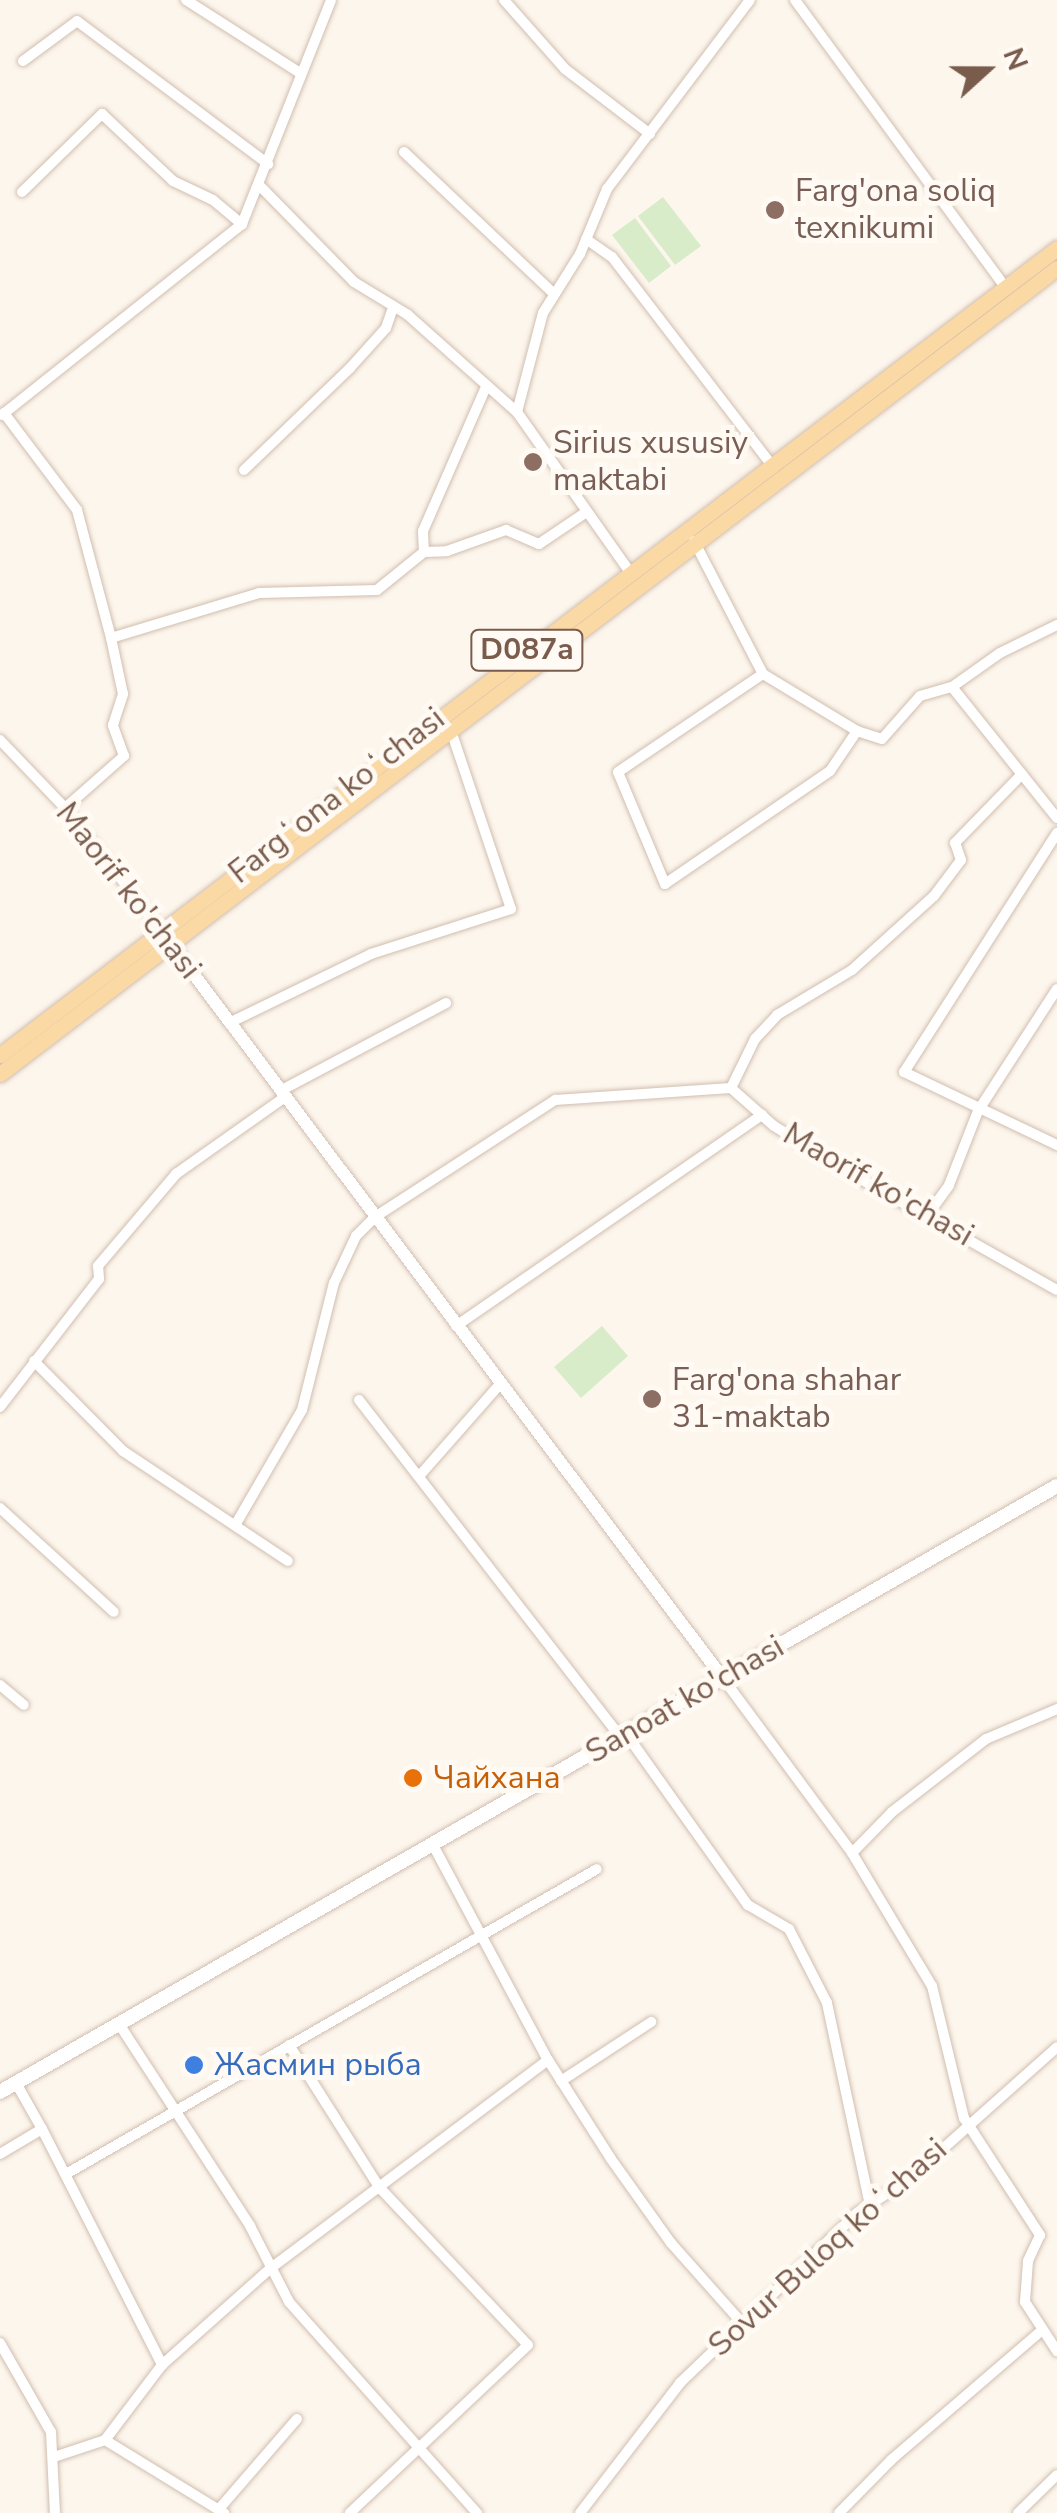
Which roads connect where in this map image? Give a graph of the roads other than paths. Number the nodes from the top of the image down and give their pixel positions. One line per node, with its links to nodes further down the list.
1 (186, 0): 7 (street)
2 (331, 0): 7 (street)
3 (504, 0): 8 (street)
4 (750, 0): 8 (street)
5 (795, 0): 17 (street)
6 (23, 61): 10 (street)
7 (300, 73): 10 (street)
8 (650, 134): 14 (street)
9 (404, 152): 18 (street)
10 (268, 164): 11 (street)
11 (260, 187): 13 (street); 19 (street)
12 (22, 192): 13 (street)
13 (242, 224): 23 (street)
14 (586, 239): 18 (street); 24 (street)
15 (1057, 248): 17 (main road, Fargʻona koʻchasi / D087a)
16 (1057, 268): 20 (main road, Fargʻona koʻchasi / D087a)
17 (1005, 287): 20 (main road, Fargʻona koʻchasi / D087a)
18 (553, 293): 22 (street)
19 (392, 311): 21 (street); 25 (street)
20 (963, 329): 24 (main road, Fargʻona koʻchasi / D087a); 27 (main road, Fargʻona koʻchasi / D087a)
21 (485, 389): 22 (street); 28 (street)
22 (517, 412): 26 (street)
23 (2, 415): 31 (street)
24 (770, 464): 27 (main road, Fargʻona koʻchasi / D087a)
25 (244, 470)
26 (585, 513): 28 (street); 29 (street)
27 (690, 535): 29 (main road, Fargʻona koʻchasi / D087a); 32 (street); 34 (main road, Fargʻona koʻchasi / D087a)
28 (424, 552): 31 (street)
29 (630, 572): 41 (main road, Fargʻona koʻchasi / D087a)
30 (1057, 625): 33 (street)
31 (111, 638): 38 (street)
32 (763, 674): 35 (street); 35 (street)
33 (952, 687): 35 (street); 37 (street)
34 (450, 728): 41 (main road, Fargʻona koʻchasi / D087a); 44 (street)
35 (858, 730)
36 (0, 740): 38 (street, Maorif ko'chasi)
37 (1022, 774): 39 (street); 47 (street)
38 (65, 808): 41 (street, Maorif ko'chasi)
39 (1057, 818)
40 (1057, 834): 49 (street)
41 (166, 937): 44 (street, Maorif ko'chasi); 45 (main road, Fargʻona koʻchasi / D087a); 46 (main road, Fargʻona koʻchasi / D087a)
42 (1057, 989): 49 (street)
43 (446, 1004): 48 (street)
44 (229, 1023): 48 (street, Maorif ko'chasi)
45 (0, 1055)
46 (0, 1074)
47 (731, 1088): 50 (street, Maorif ko'chasi); 53 (street)
48 (283, 1094): 53 (street, Maorif ko'chasi); 56 (street)
49 (978, 1110): 51 (street); 52 (street)
50 (762, 1115): 52 (street, Maorif ko'chasi); 55 (street)
51 (1057, 1145)
52 (929, 1213): 54 (street, Maorif ko'chasi)
53 (374, 1217): 55 (street, Maorif ko'chasi); 63 (street)
54 (1057, 1290)
55 (456, 1326): 57 (street, Maorif ko'chasi)
56 (34, 1361): 59 (street); 63 (street)
57 (500, 1384): 60 (street); 66 (street, Maorif ko'chasi)
58 (359, 1400): 60 (street)
59 (0, 1407)
60 (422, 1474): 70 (street)
61 (1057, 1486): 66 (main road, Sanoat ko'chasi)
62 (0, 1508): 65 (street)
63 (237, 1522): 64 (street)
64 (288, 1561)
65 (114, 1612)
66 (722, 1677): 70 (main road, Sanoat ko'chasi); 72 (street)
67 (0, 1685): 68 (street)
68 (24, 1705)
69 (1057, 1710): 72 (street)
70 (624, 1736): 71 (main road, Sanoat ko'chasi); 89 (street)
71 (433, 1846): 74 (street); 76 (main road, Sanoat ko'chasi)
72 (852, 1854): 84 (street)
73 (597, 1870): 74 (street)
74 (482, 1938): 77 (street); 79 (street)
75 (651, 2022): 80 (street)
76 (119, 2024): 81 (main road, Sanoat ko'chasi); 83 (street)
77 (289, 2045): 83 (street); 88 (street)
78 (1057, 2046): 84 (street, Sovur Buloq koʻchasi)
79 (548, 2060): 80 (street); 88 (street)
80 (561, 2081): 91 (street)
81 (16, 2083): 82 (main road, Sanoat ko'chasi); 85 (street)
82 (0, 2092)
83 (174, 2114): 87 (street); 90 (street)
84 (968, 2121): 89 (street, Sovur Buloq koʻchasi); 92 (street)
85 (42, 2130): 86 (street); 87 (street)
86 (0, 2154)
87 (66, 2174): 95 (street)
88 (379, 2187): 90 (street); 98 (street)
89 (870, 2205): 91 (street, Sovur Buloq koʻchasi)
90 (272, 2268): 95 (street); 98 (street)
91 (742, 2323): 105 (street, Sovur Buloq koʻchasi)
92 (1040, 2332): 94 (street); 106 (street)
93 (0, 2343): 99 (street)
94 (1057, 2351)
95 (162, 2365): 97 (street)
96 (296, 2419): 101 (street)
97 (105, 2440): 99 (street); 101 (street)
98 (416, 2445): 103 (street); 104 (street)
99 (54, 2456): 102 (street)
100 (1057, 2476): 107 (street)
101 (222, 2511)
102 (55, 2513)
103 (350, 2513)
104 (477, 2513)
105 (580, 2513)
106 (840, 2513)
107 (1018, 2513)

